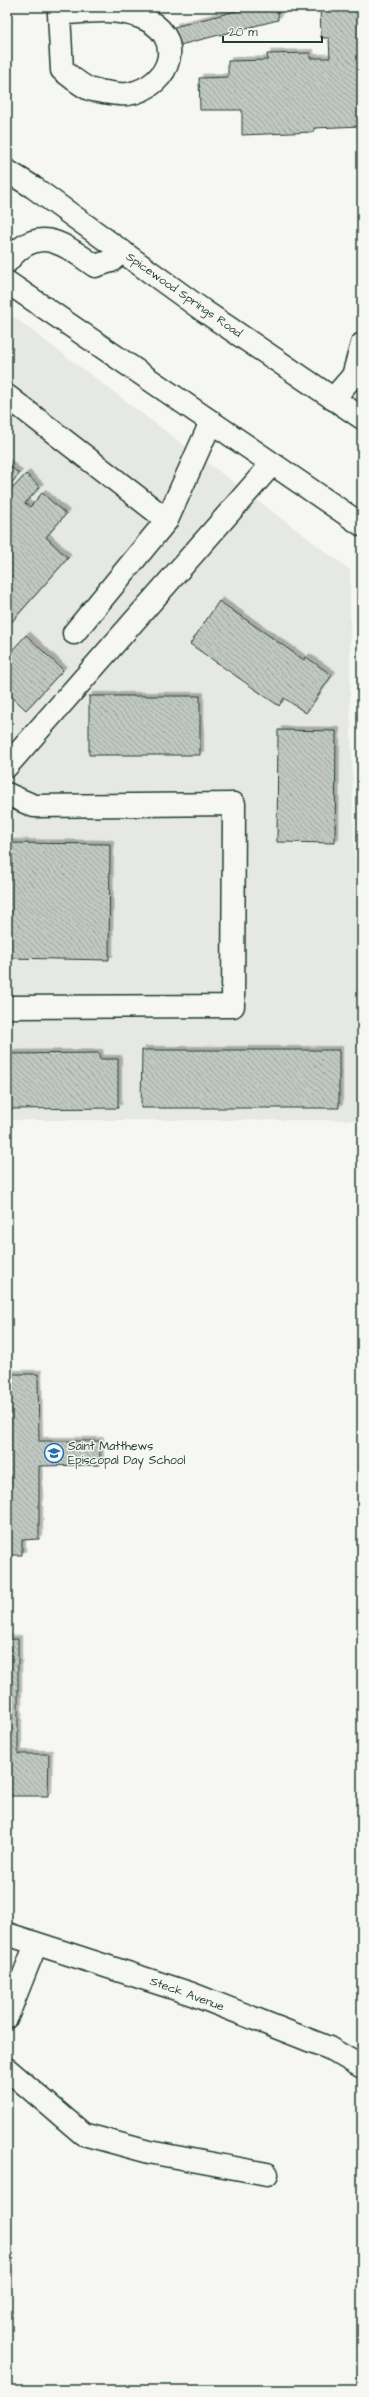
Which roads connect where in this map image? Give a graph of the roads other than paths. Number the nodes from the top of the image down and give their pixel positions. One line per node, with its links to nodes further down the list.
1 (59, 10): 1 (main road)
2 (7, 171): 3 (main road, Spicewood Springs Road)
3 (122, 251): 4 (main road); 9 (main road, Spicewood Springs Road)
4 (7, 262)
5 (7, 282): 11 (main road)
6 (362, 344): 7 (main road)
7 (358, 375): 9 (main road)
8 (7, 396): 13 (main road)
9 (333, 399): 10 (main road, Spicewood Springs Road)
10 (362, 418)
11 (211, 422): 12 (main road); 13 (main road)
12 (272, 464): 14 (main road); 16 (main road)
13 (167, 520): 15 (main road)
14 (362, 525)
15 (74, 633)
16 (7, 766)
17 (7, 794): 18 (main road)
18 (7, 1007)
19 (7, 1934): 20 (main road, Steck Avenue)
20 (36, 1944): 21 (main road); 22 (main road, Steck Avenue)
21 (7, 2017)
22 (362, 2067)
23 (7, 2069): 24 (main road)
24 (267, 2174)

